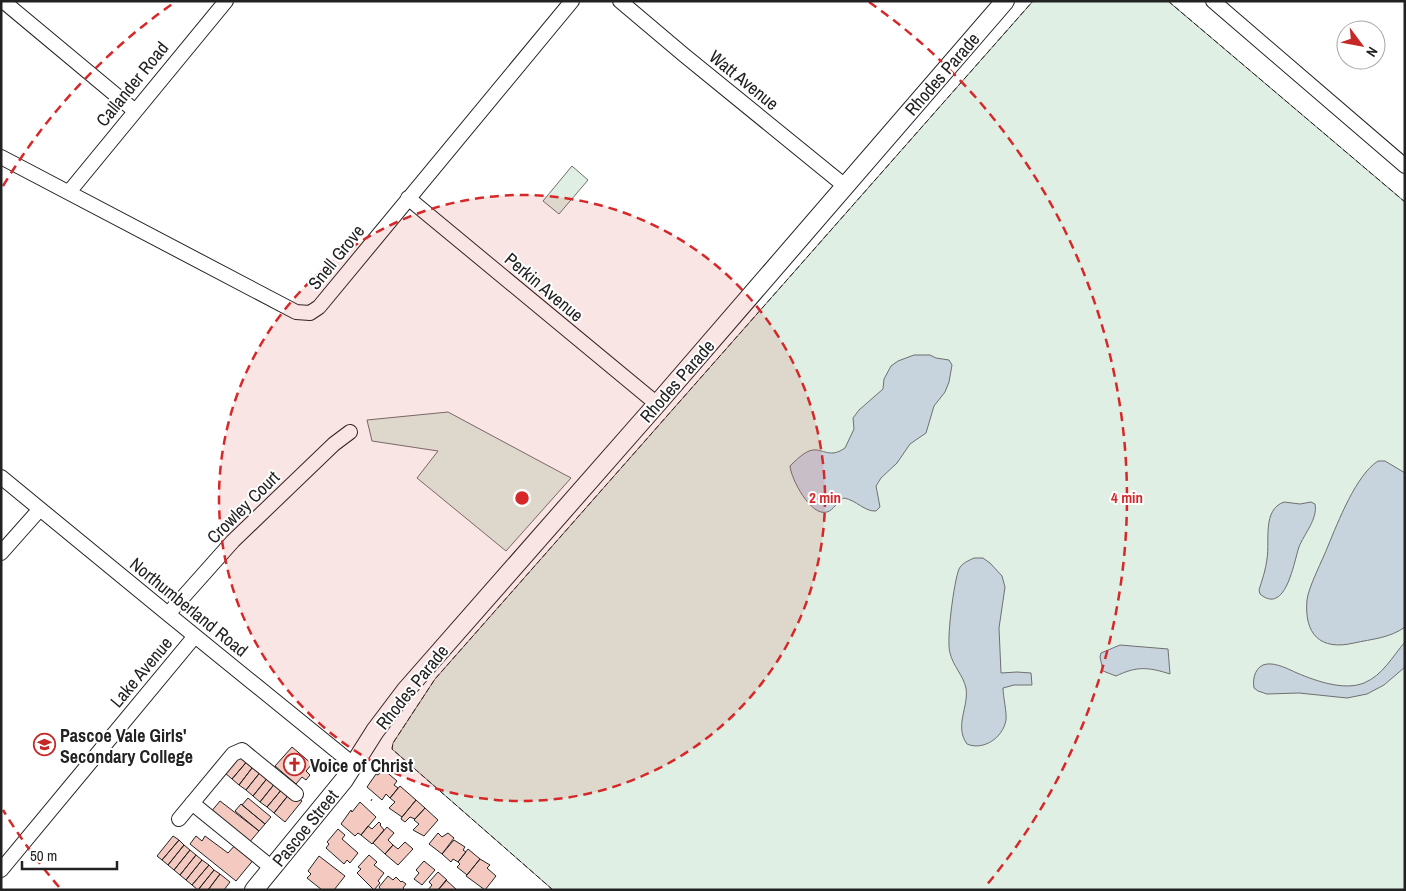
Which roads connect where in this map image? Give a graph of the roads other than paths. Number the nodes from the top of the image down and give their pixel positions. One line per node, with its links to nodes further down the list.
1 (3, 1): 7 (street)
2 (226, 1): 7 (street, Callander Road)
3 (572, 1): 12 (street, Snell Grove)
4 (620, 1): 10 (street, Watt Avenue)
5 (1005, 1): 10 (main road, Rhodes Parade)
6 (1213, 1): 9 (street)
7 (135, 111): 11 (street, Callander Road)
8 (1, 157): 11 (street, Snell Grove)
9 (1405, 166)
10 (845, 186): 13 (main road, Rhodes Parade)
11 (69, 192): 12 (street, Snell Grove)
12 (408, 198): 13 (street, Perkin Avenue)
13 (657, 404): 20 (main road, Rhodes Parade)
14 (350, 432): 18 (street, Crowley Court)
15 (1, 477): 16 (street, Northumberland Road)
16 (40, 509): 17 (street); 18 (street, Northumberland Road)
17 (1, 553)
18 (168, 614): 19 (street, Northumberland Road)
19 (195, 636): 20 (street, Northumberland Road); 25 (street, Lake Avenue)
20 (354, 765): 24 (main road, Pascoe Street)
21 (296, 794): 22 (street)
22 (192, 804): 23 (street); 24 (street)
23 (179, 819)
24 (272, 868): 26 (main road, Pascoe Street)
25 (1, 870)
26 (254, 890)

